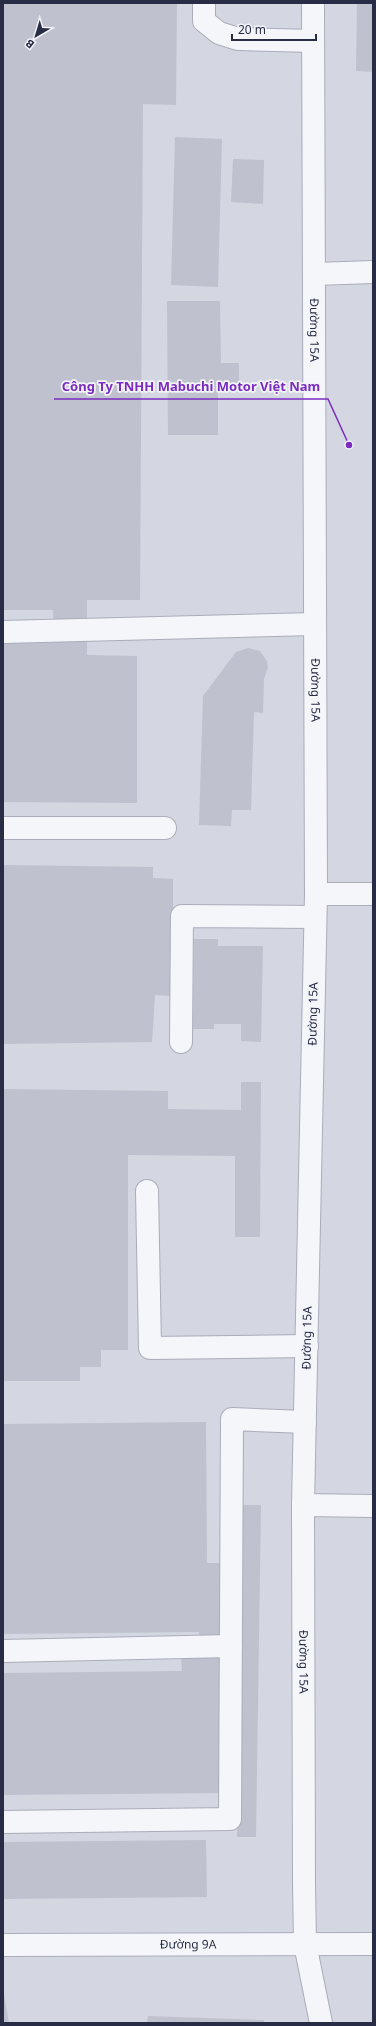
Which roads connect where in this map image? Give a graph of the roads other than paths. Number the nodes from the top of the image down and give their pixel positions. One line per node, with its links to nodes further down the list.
1 (204, 3): 3 (street)
2 (313, 3): 3 (street, Đường 15A)
3 (313, 42): 5 (street, Đường 15A)
4 (373, 272): 5 (street)
5 (314, 274): 6 (street, Đường 15A)
6 (315, 624): 7 (street); 10 (street, Đường 15A)
7 (3, 632)
8 (3, 828): 9 (street)
9 (165, 828)
10 (316, 894): 11 (street); 12 (street, Đường 15A)
11 (373, 894)
12 (316, 918): 13 (street); 15 (street, Đường 15A)
13 (181, 1042)
14 (147, 1191): 15 (street)
15 (307, 1346): 16 (street, Đường 15A)
16 (305, 1422): 17 (street, Đường 15A); 19 (street)
17 (303, 1505): 18 (street); 22 (street, Đường 15A)
18 (373, 1506)
19 (231, 1646): 20 (street); 21 (street)
20 (3, 1651)
21 (3, 1822)
22 (305, 1944): 23 (street, Đường 9A); 24 (street, Đường 9A); 25 (street, Đường 15A)
23 (373, 1944)
24 (3, 1945)
25 (321, 2023)

